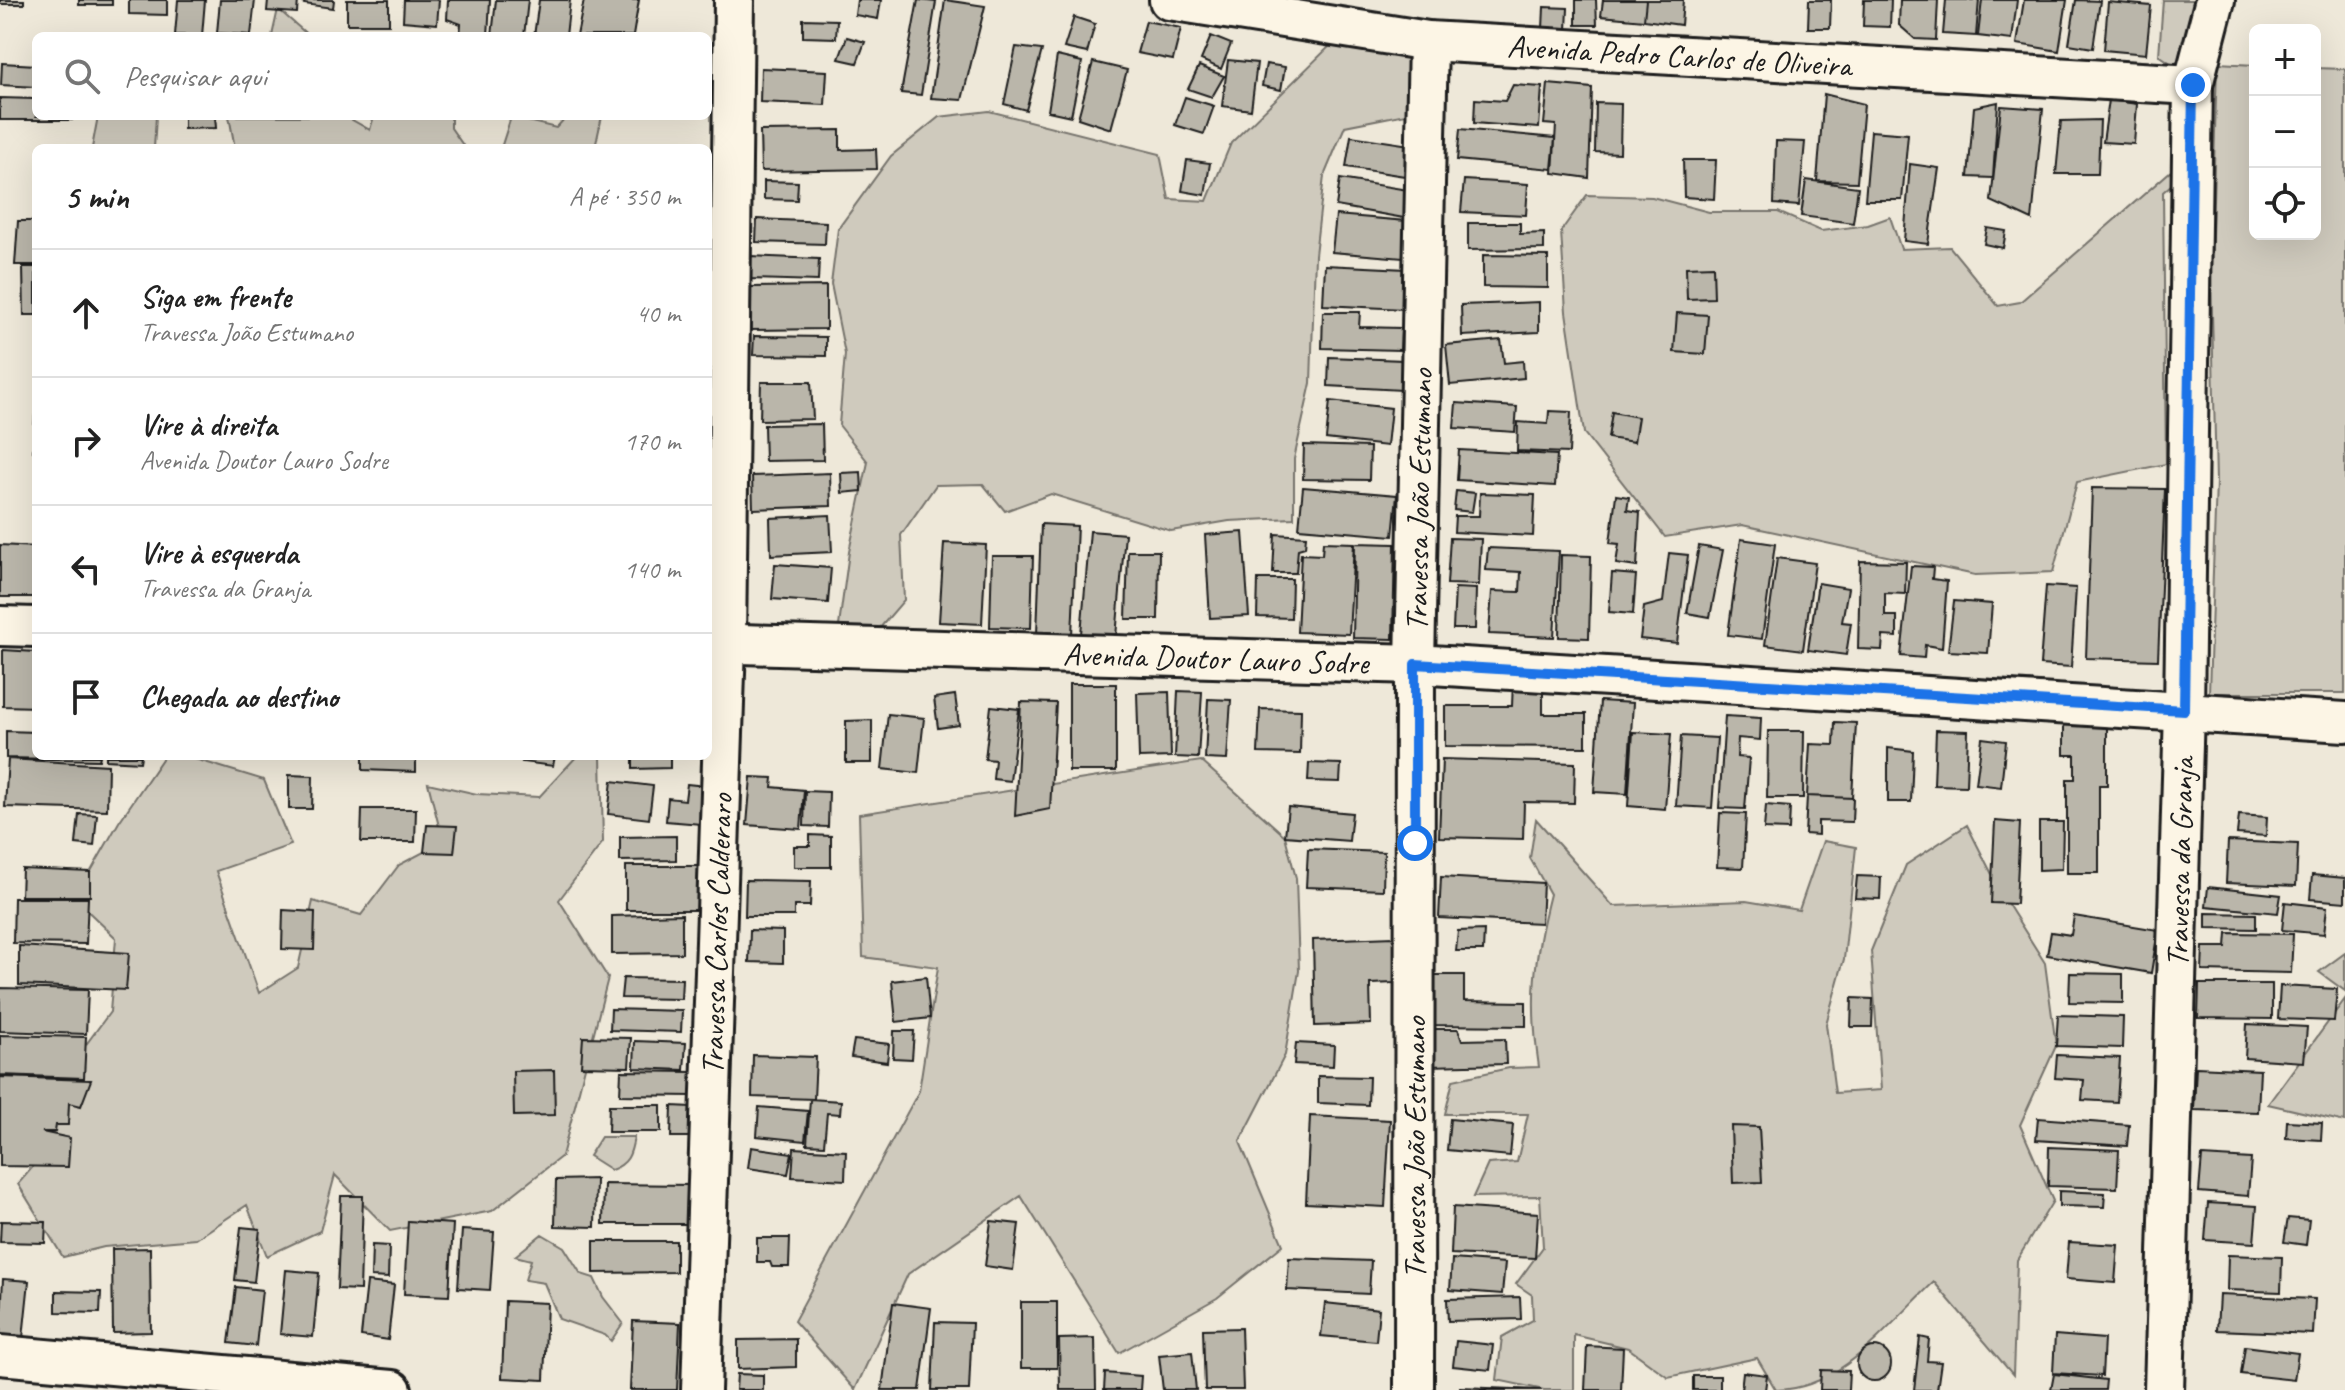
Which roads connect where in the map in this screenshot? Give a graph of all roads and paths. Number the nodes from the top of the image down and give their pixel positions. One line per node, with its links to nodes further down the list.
1 (734, 0): 8 (street, Travessa Carlos Calderaro)
2 (1169, 0): 4 (street, Avenida Pedro Carlos de Oliveira)
3 (2215, 0): 5 (street, Travessa da Granja)
4 (1428, 41): 5 (street, Avenida Pedro Carlos de Oliveira); 9 (street, Travessa João Estumano)
5 (2193, 85): 10 (street, Travessa da Granja)
6 (0, 626): 7 (street)
7 (32, 627)
8 (717, 643): 9 (street, Avenida Doutor Lauro Sodre); 14 (street, Travessa Carlos Calderaro)
9 (1415, 664): 10 (street, Avenida Doutor Lauro Sodre); 15 (street, Travessa João Estumano)
10 (2184, 710): 11 (street, Avenida Doutor Lauro Sodre); 16 (street, Travessa da Granja)
11 (2345, 722)
12 (0, 1355): 13 (street)
13 (392, 1390)
14 (701, 1390)
15 (1414, 1390)
16 (2164, 1390)

